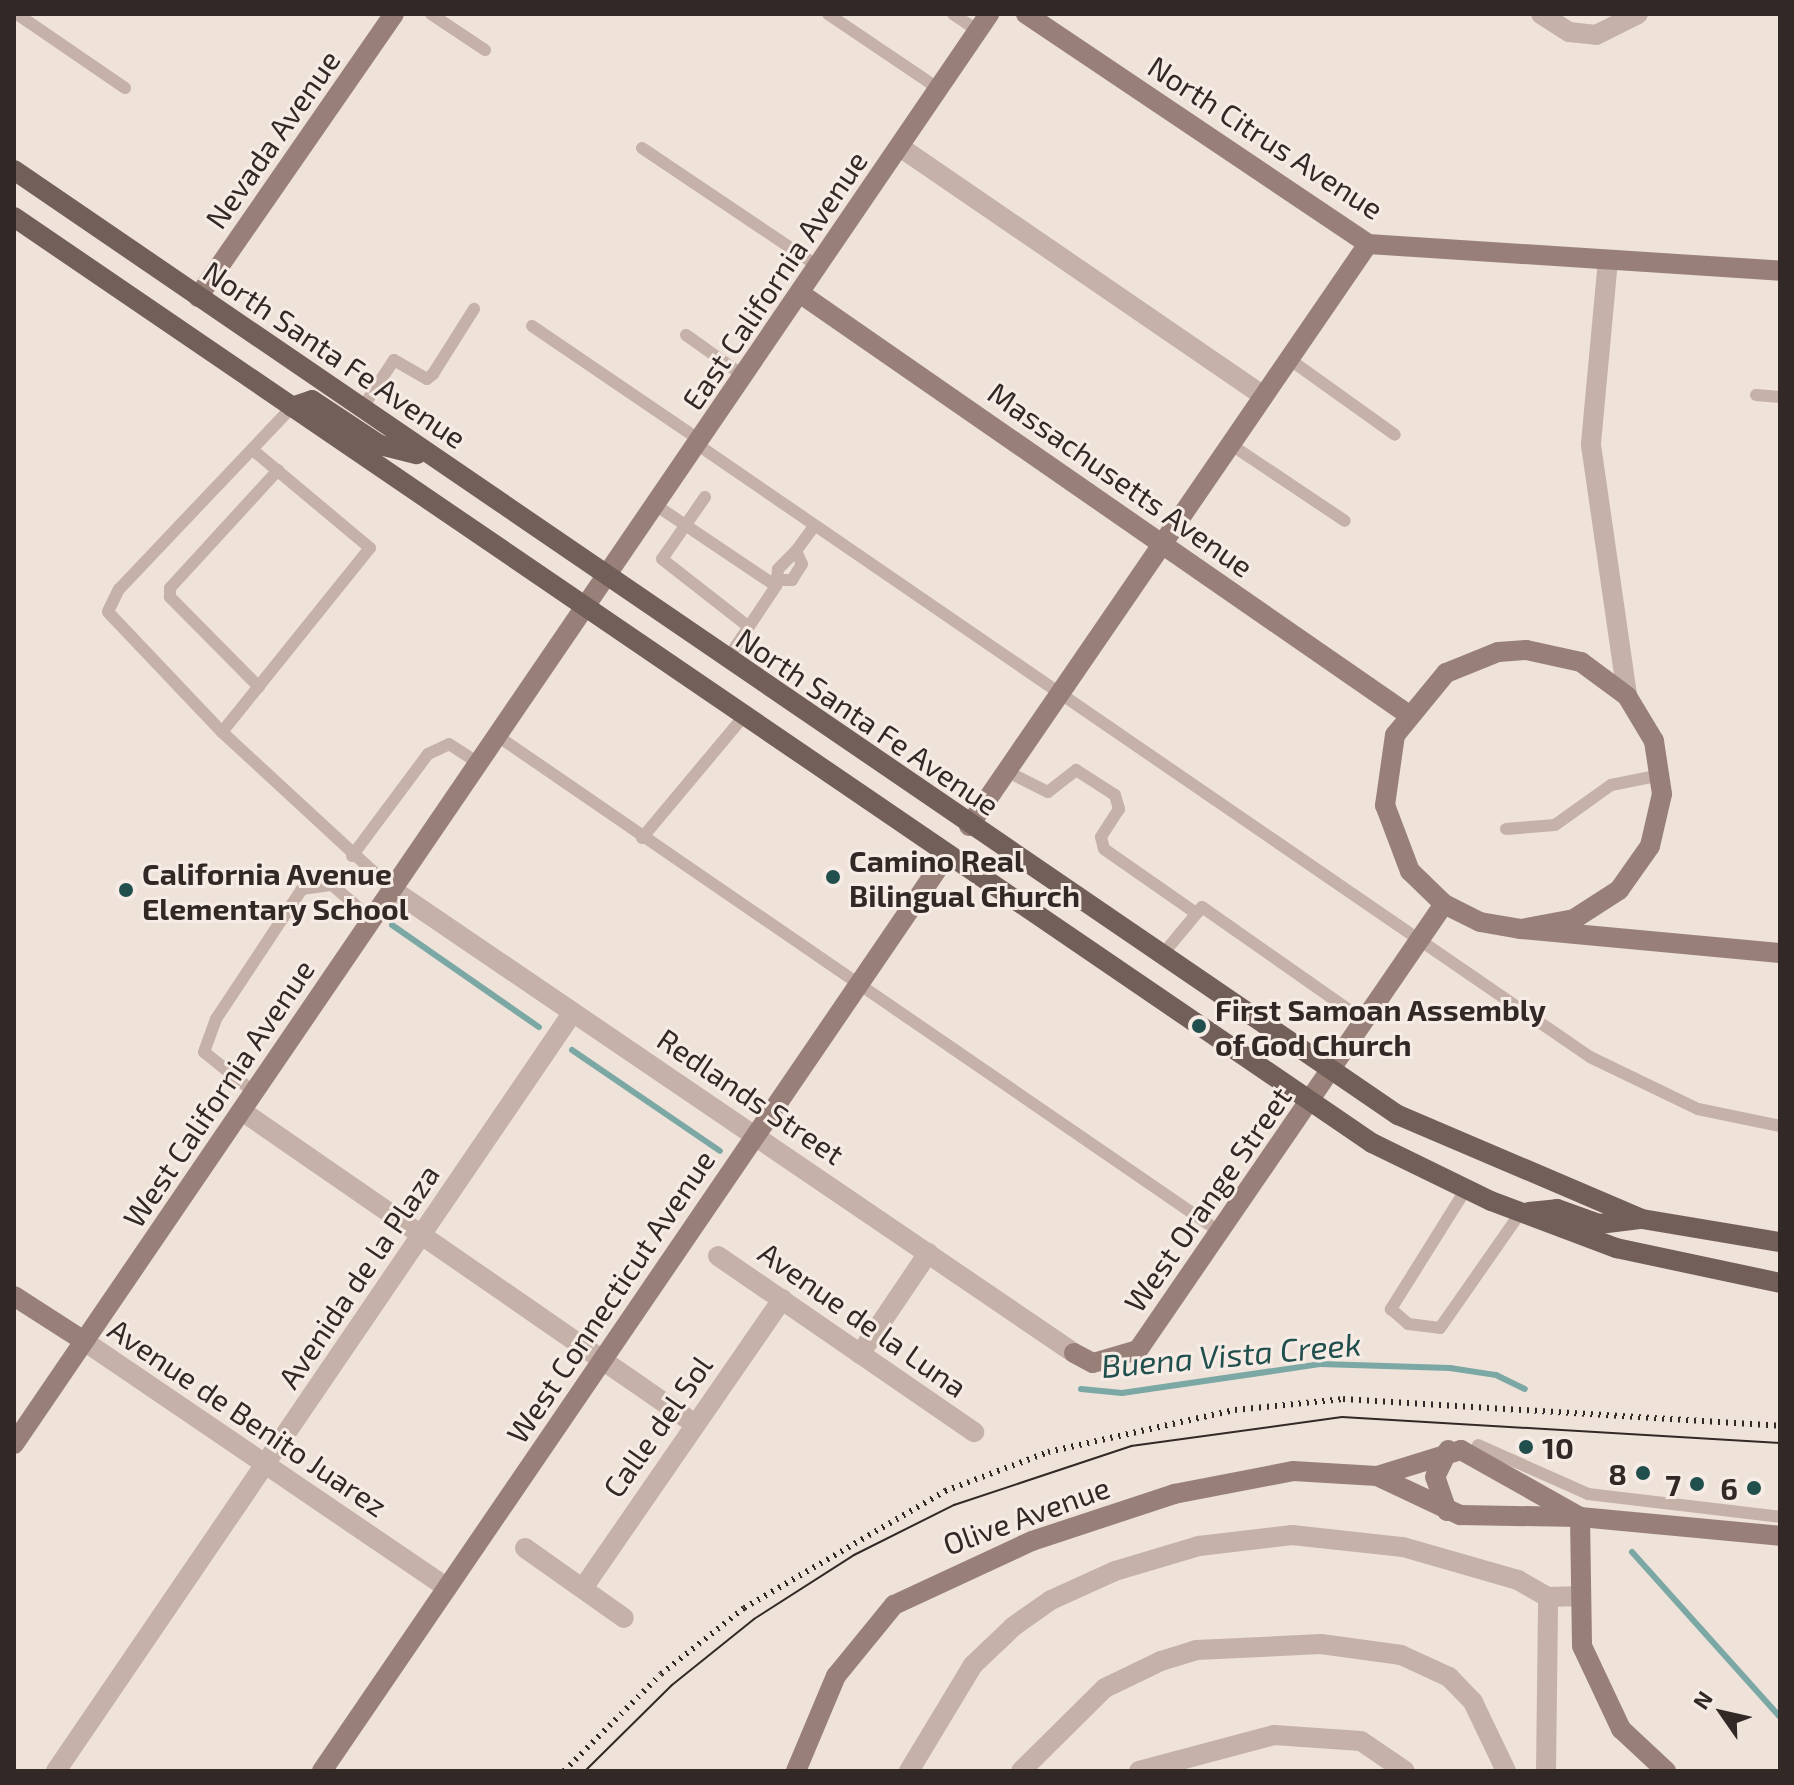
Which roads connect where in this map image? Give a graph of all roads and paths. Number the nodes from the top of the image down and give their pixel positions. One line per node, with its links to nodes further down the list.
1 (17, 14): 11 (lane)
2 (394, 14): 22 (street, Nevada Avenue)
3 (431, 14): 10 (lane)
4 (828, 14): 12 (lane)
5 (953, 14): 9 (lane)
6 (1026, 14): 17 (street, North Citrus Avenue)
7 (1541, 14): 8 (street)
8 (1638, 14)
9 (984, 22): 12 (street, East California Avenue)
10 (485, 50)
11 (125, 88)
12 (939, 89): 13 (street, East California Avenue)
13 (900, 147): 19 (street, East California Avenue); 29 (street)
14 (642, 148): 19 (lane)
15 (14, 170): 22 (main road, North Santa Fe Avenue)
16 (14, 217): 31 (main road)
17 (1368, 244): 18 (street, North Citrus Avenue); 26 (street)
18 (1608, 260): 20 (street, North Citrus Avenue); 52 (street)
19 (819, 267): 21 (street, East California Avenue)
20 (1780, 271)
21 (801, 294): 27 (street, East California Avenue); 44 (street, Massachusetts Avenue)
22 (198, 297): 32 (main road, North Santa Fe Avenue)
23 (474, 309): 32 (lane)
24 (532, 326): 34 (lane)
25 (686, 335): 27 (lane)
26 (1289, 359): 29 (street); 33 (lane)
27 (745, 377): 34 (street, East California Avenue)
28 (1756, 395): 30 (lane)
29 (1264, 396): 35 (street)
30 (1780, 397)
31 (292, 407): 36 (lane); 37 (main road); 47 (main road)
32 (361, 410): 37 (main road, North Santa Fe Avenue)
33 (1395, 435)
34 (699, 443): 40 (street, East California Avenue); 43 (lane)
35 (1230, 444): 41 (lane); 44 (street)
36 (253, 450): 38 (lane); 55 (lane)
37 (432, 457): 45 (main road, North Santa Fe Avenue)
38 (278, 470): 50 (lane); 50 (lane)
39 (705, 497): 42 (lane)
40 (657, 506): 42 (lane); 45 (street, East California Avenue)
41 (1345, 521)
42 (685, 525): 46 (lane); 48 (lane)
43 (814, 526): 46 (lane); 51 (lane)
44 (1161, 543): 51 (street); 53 (street, Massachusetts Avenue)
45 (609, 580): 47 (street, West California Avenue); 49 (main road, North Santa Fe Avenue)
46 (778, 583): 48 (lane)
47 (589, 608): 54 (main road); 56 (street, West California Avenue)
48 (749, 627): 49 (lane)
49 (726, 661): 60 (main road, North Santa Fe Avenue)
50 (259, 687): 55 (lane)
51 (1058, 694): 58 (street); 70 (lane)
52 (1627, 696): 53 (street); 59 (street)
53 (1406, 713): 66 (street)
54 (744, 716): 62 (lane); 63 (main road)
55 (222, 732): 64 (lane)
56 (499, 737): 57 (street, West California Avenue); 62 (lane)
57 (480, 764): 64 (lane); 65 (street, West California Avenue)
58 (1006, 771): 60 (street); 67 (lane)
59 (1661, 775): 61 (lane); 69 (street)
60 (969, 826): 72 (main road, North Santa Fe Avenue)
61 (1506, 829)
62 (642, 838): 73 (lane)
63 (947, 855): 73 (street, West Connecticut Avenue); 78 (main road)
64 (352, 856): 65 (lane)
65 (393, 890): 68 (street, West California Avenue); 74 (street, Redlands Street)
66 (1444, 904): 69 (street); 70 (street, West Orange Street)
67 (1193, 911): 72 (lane); 75 (lane)
68 (373, 920): 77 (street, West California Avenue); 77 (lane)
69 (1521, 929): 71 (street)
70 (1418, 942): 75 (street, West Orange Street); 80 (lane)
71 (1780, 953)
72 (1162, 955): 76 (main road, North Santa Fe Avenue)
73 (856, 988): 81 (street, West Connecticut Avenue); 85 (lane)
74 (573, 1012): 81 (street, Redlands Street); 86 (street, Avenida de la Plaza)
75 (1365, 1021): 76 (street, West Orange Street)
76 (1332, 1069): 78 (street, West Orange Street); 84 (main road, North Santa Fe Avenue)
77 (255, 1093): 79 (street, West California Avenue)
78 (1310, 1102): 82 (main road); 85 (street, West Orange Street)
79 (242, 1111): 86 (street); 93 (street, West California Avenue)
80 (1780, 1126)
81 (756, 1135): 88 (street, Redlands Street); 96 (street, West Connecticut Avenue)
82 (1466, 1189): 83 (main road); 83 (lane)
83 (1521, 1212): 84 (main road); 90 (main road)
84 (1642, 1219): 87 (main road, North Santa Fe Avenue)
85 (1220, 1232): 94 (street, West Orange Street)
86 (421, 1237): 96 (street); 101 (street, Avenida de la Plaza)
87 (1780, 1242)
88 (928, 1253): 94 (street, Redlands Street); 95 (street)
89 (718, 1256): 92 (street, Avenue de la Luna)
90 (1780, 1283)
91 (14, 1296): 93 (street, Avenue de Benito Juarez)
92 (782, 1299): 95 (street, Avenue de la Luna); 97 (street, Calle del Sol)
93 (84, 1341): 99 (street, West California Avenue); 101 (street, Avenue de Benito Juarez)
94 (1074, 1353)
95 (860, 1354): 98 (street, Avenue de la Luna)
96 (601, 1361): 97 (street); 110 (street, West Connecticut Avenue)
97 (695, 1424): 111 (street, Calle del Sol)
98 (974, 1432)
99 (14, 1444)
100 (1448, 1450): 102 (street, Olive Avenue); 103 (lane); 104 (street); 105 (street, Olive Avenue)
101 (264, 1465): 110 (street, Avenue de Benito Juarez); 115 (street, Avenida de la Plaza)
102 (1377, 1476): 104 (street, Olive Avenue); 117 (street, Olive Avenue)
103 (1634, 1504): 106 (lane); 107 (lane)
104 (1447, 1511): 105 (street, Olive Avenue)
105 (1580, 1517): 107 (street, Olive Avenue); 112 (street)
106 (1780, 1517)
107 (1709, 1529): 108 (street, Olive Avenue)
108 (1780, 1536)
109 (525, 1548): 111 (street)
110 (447, 1588): 116 (street, West Connecticut Avenue)
111 (583, 1588): 114 (street)
112 (1580, 1596): 113 (street); 124 (street)
113 (1548, 1597): 118 (street); 123 (street)
114 (624, 1618)
115 (56, 1771)
116 (322, 1771)
117 (796, 1771)
118 (909, 1771)
119 (1021, 1771): 122 (street)
120 (1139, 1771): 121 (street)
121 (1405, 1771)
122 (1506, 1771)
123 (1546, 1771)
124 (1666, 1771)

